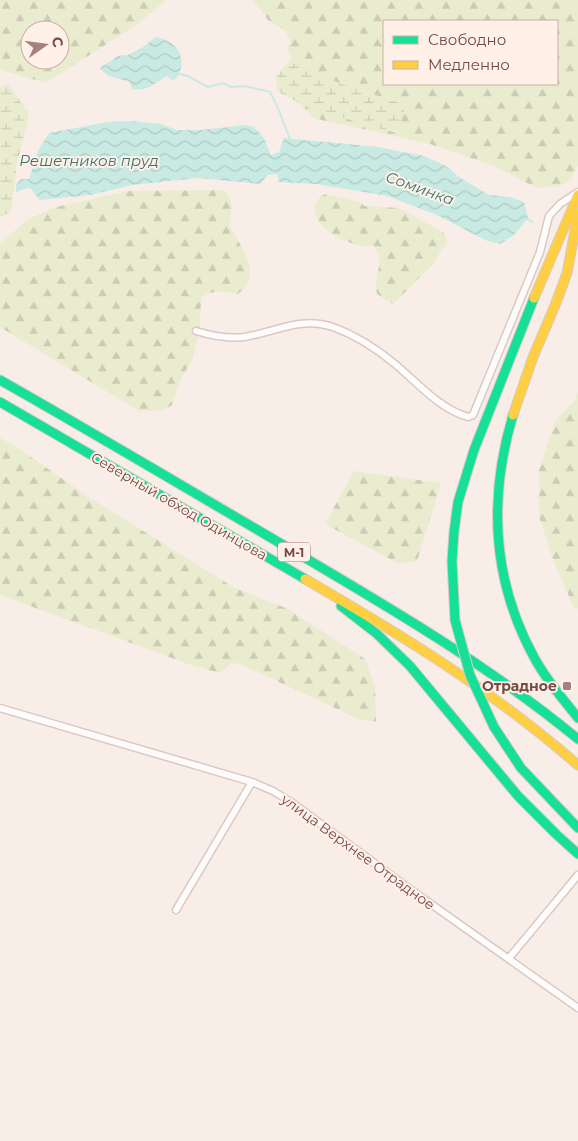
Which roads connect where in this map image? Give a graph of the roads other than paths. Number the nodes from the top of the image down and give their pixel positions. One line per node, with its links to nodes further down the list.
1 (578, 193): 3 (street); 12 (main road, bridge)
2 (578, 214): 8 (main road)
3 (196, 331)
4 (0, 380): 9 (main road, Северный обход Одинцова / М-1)
5 (0, 402): 6 (main road, Северный обход Одинцова / М-1)
6 (287, 569): 10 (main road, Северный обход Одинцова / М-1); 13 (main road)
7 (0, 708): 11 (street, улица Верхнее Отрадное)
8 (578, 718)
9 (578, 740)
10 (578, 765)
11 (252, 782): 15 (street); 16 (street, улица Верхнее Отрадное)
12 (578, 828)
13 (578, 854)
14 (578, 875): 16 (street)
15 (176, 910)
16 (509, 958): 17 (street, улица Верхнее Отрадное)
17 (578, 1008)

